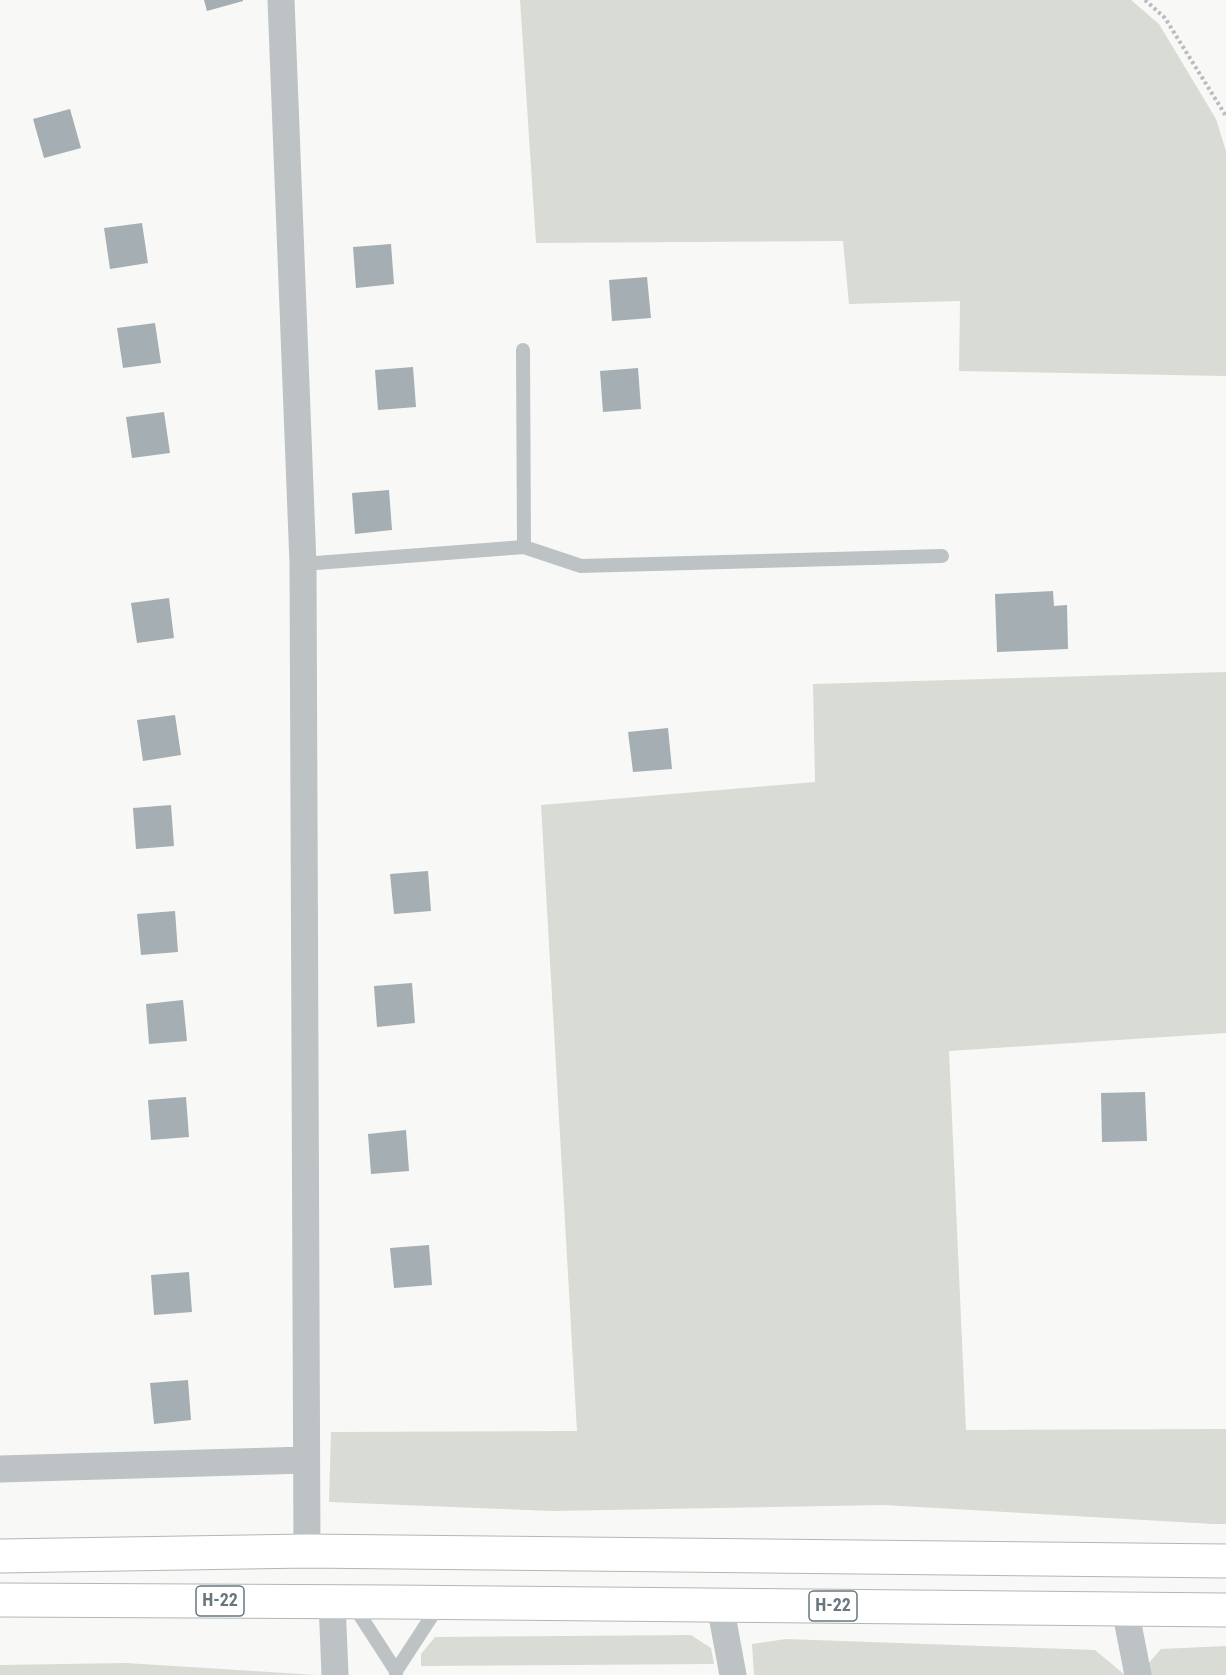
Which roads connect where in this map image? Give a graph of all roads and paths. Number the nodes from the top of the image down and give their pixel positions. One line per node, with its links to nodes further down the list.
1 (281, 0): 7 (street)
2 (1144, 0): 3 (path)
3 (1226, 116)
4 (524, 350): 5 (lane)
5 (524, 547): 6 (lane); 7 (lane)
6 (942, 556)
7 (303, 564): 8 (street)
8 (306, 1460): 9 (street); 10 (street)
9 (0, 1469)
10 (307, 1551): 11 (main road); 12 (main road)
11 (0, 1556)
12 (1226, 1561)
13 (0, 1600): 14 (main road, Н-22)
14 (342, 1602): 15 (main road, Н-22); 19 (lane); 20 (street)
15 (441, 1603): 16 (main road, Н-22); 19 (lane)
16 (720, 1605): 17 (main road, Н-22); 21 (street)
17 (1125, 1609): 18 (main road, Н-22); 22 (street)
18 (1226, 1610)
19 (396, 1673)
20 (335, 1675)
21 (733, 1675)
22 (1138, 1675)

